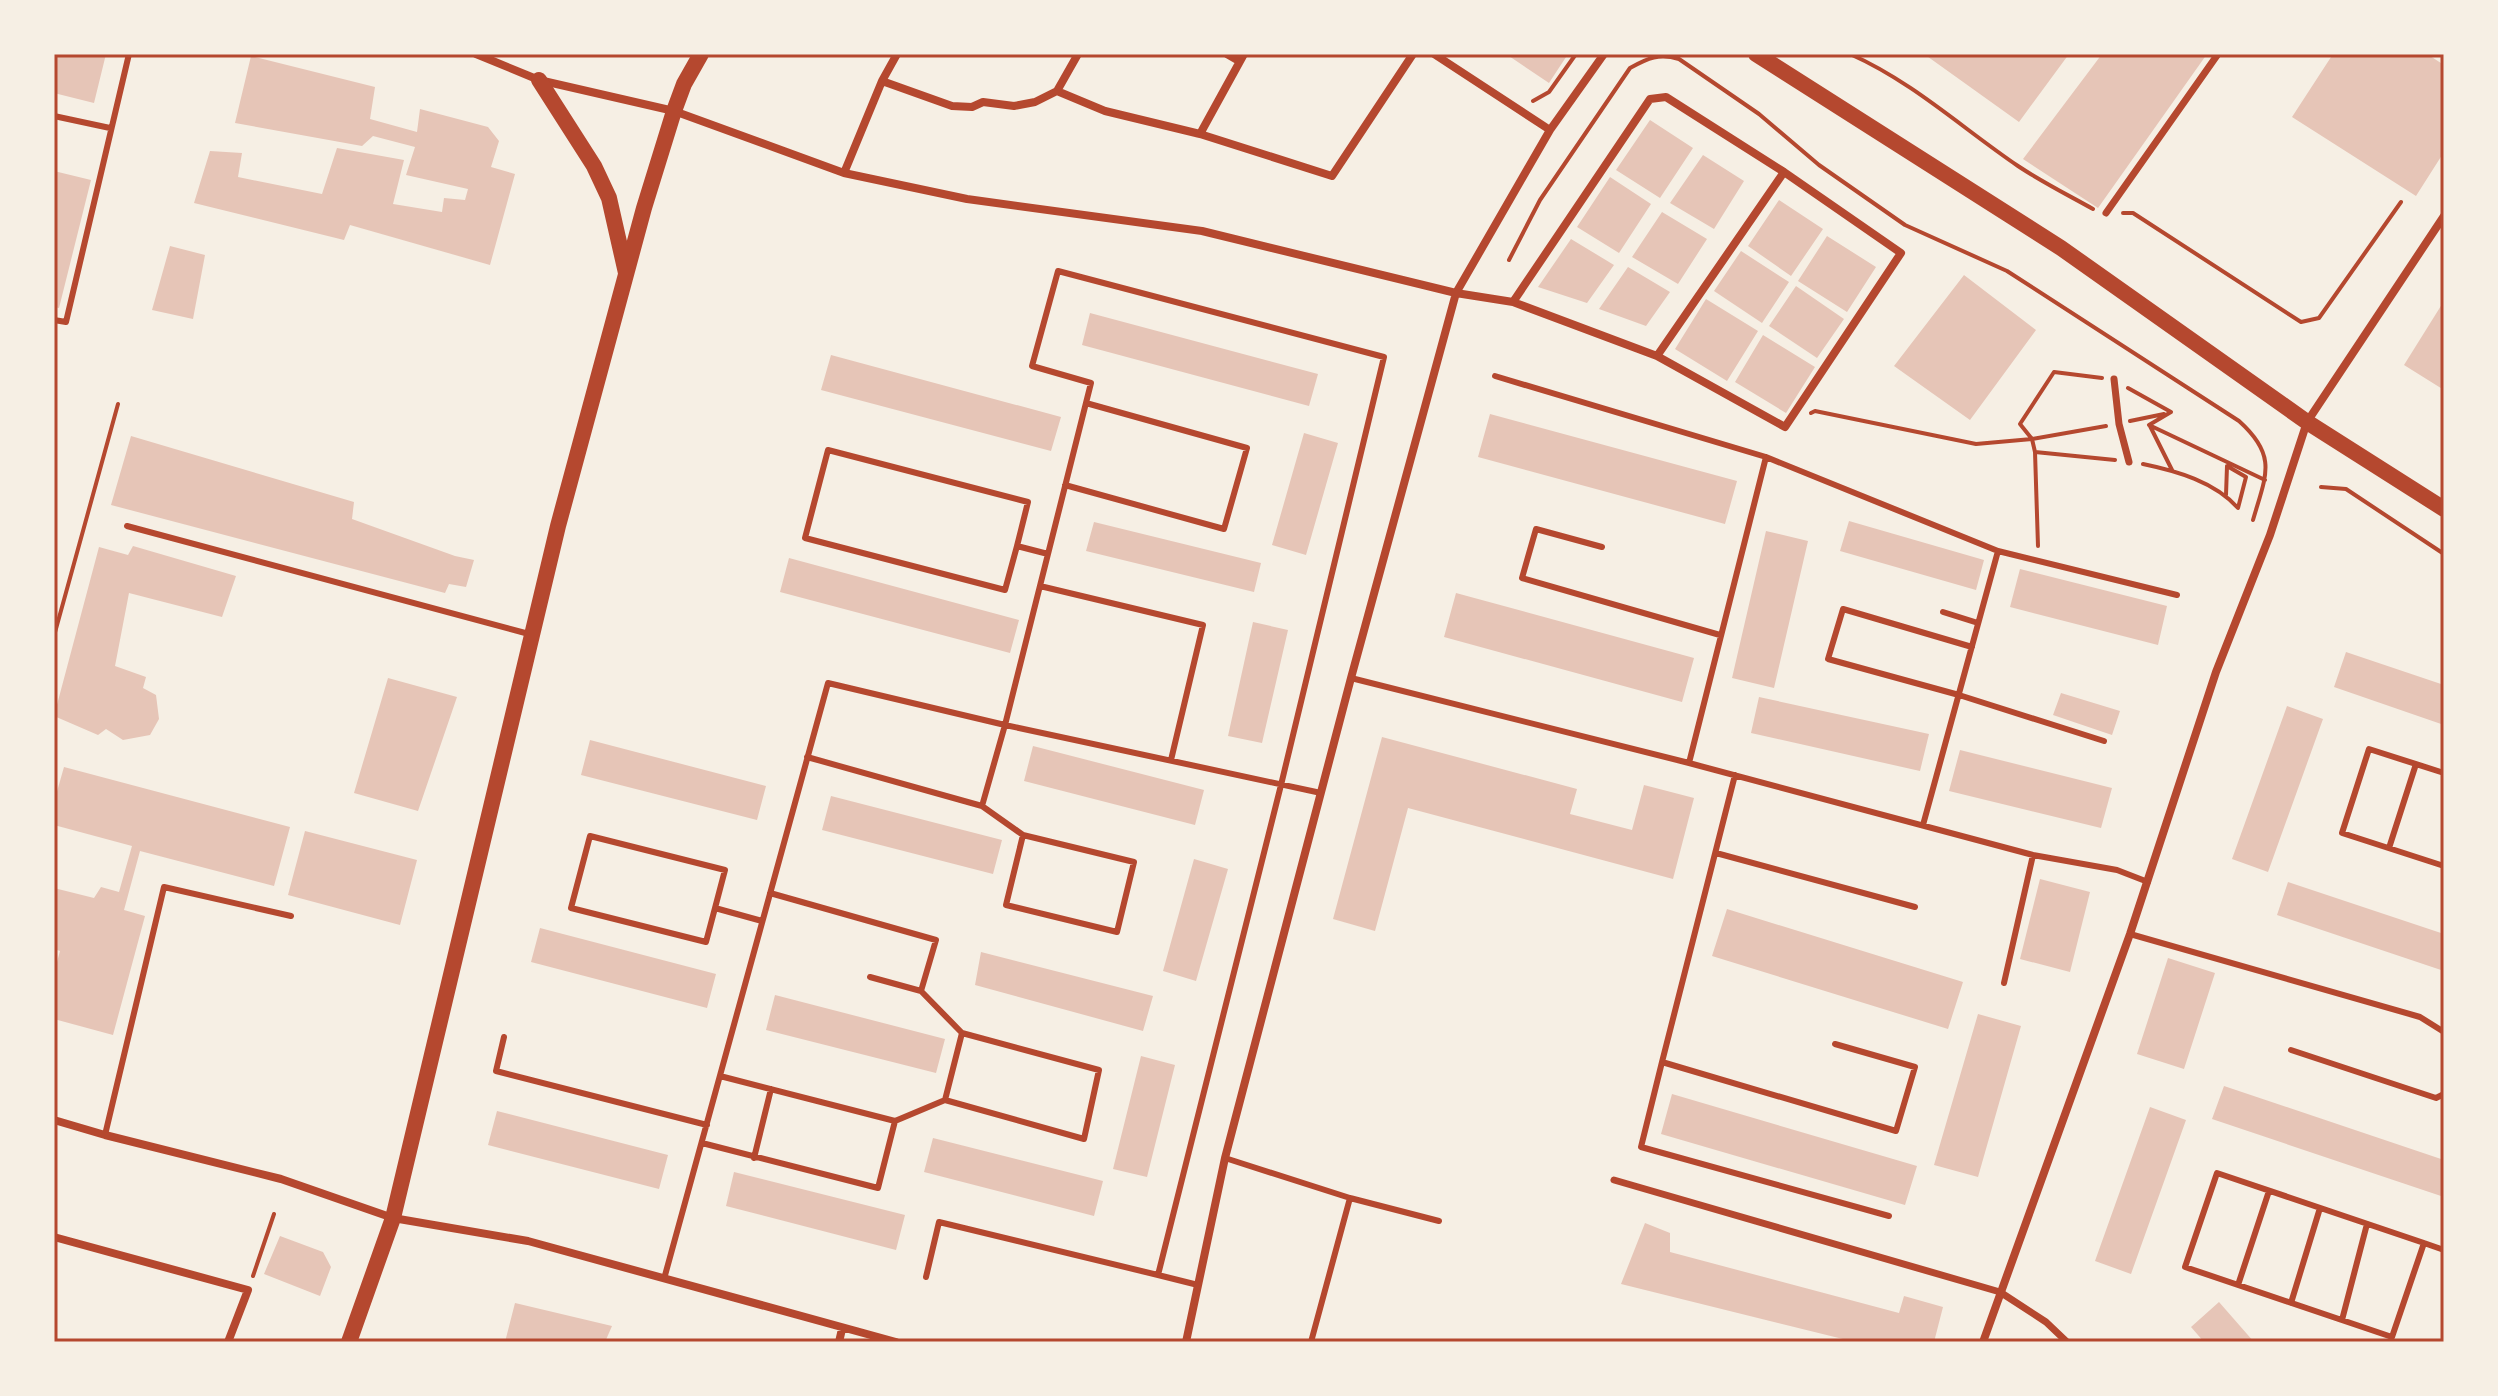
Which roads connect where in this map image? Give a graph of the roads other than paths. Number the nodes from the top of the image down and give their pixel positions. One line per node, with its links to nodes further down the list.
1 (129, 54): 18 (lane)
2 (476, 54): 13 (street)
3 (701, 54): 16 (main road)
4 (897, 54): 14 (street)
5 (1078, 54): 15 (street)
6 (1227, 54): 12 (street)
7 (1413, 54): 20 (street)
8 (1434, 54): 19 (street)
9 (1604, 54): 19 (street)
10 (1756, 54): 33 (main road)
11 (2218, 54): 23 (street)
12 (1242, 58): 20 (street)
13 (539, 80): 16 (street); 25 (main road)
14 (882, 81): 15 (street); 22 (street)
15 (1057, 91): 20 (street)
16 (674, 111): 22 (street); 25 (main road)
17 (54, 116): 18 (lane)
18 (110, 128): 28 (lane)
19 (1550, 130): 26 (street)
20 (1200, 134)
21 (1784, 172): 27 (street); 29 (street); 29 (street)
22 (844, 173): 26 (street)
23 (2106, 213)
24 (2444, 216): 33 (street)
25 (627, 279): 47 (main road)
26 (1456, 293): 27 (street); 50 (street)
27 (1513, 302): 29 (street)
28 (54, 320)
29 (1657, 356)
30 (1495, 376): 34 (lane)
31 (2114, 379): 35 (street)
32 (1086, 403): 36 (lane); 36 (lane); 60 (lane)
33 (2307, 422): 37 (main road); 70 (street)
34 (1766, 457): 41 (lane); 48 (lane)
35 (2129, 462)
36 (1065, 485): 42 (lane)
37 (2444, 509)
38 (127, 526): 47 (lane)
39 (1017, 546): 39 (lane); 42 (lane)
40 (1602, 547): 48 (lane)
41 (1998, 551): 44 (lane); 46 (lane)
42 (1048, 554): 43 (lane)
43 (1040, 586): 52 (lane); 55 (lane)
44 (2177, 595)
45 (1943, 612): 46 (lane)
46 (1978, 623): 49 (lane)
47 (532, 635): 102 (main road)
48 (1720, 635): 56 (lane)
49 (1972, 647): 51 (lane); 51 (lane)
50 (1351, 678): 56 (lane); 61 (street)
51 (1959, 695): 53 (lane); 63 (lane)
52 (1005, 725): 54 (lane); 55 (lane); 62 (lane)
53 (2104, 741)
54 (807, 757): 62 (lane); 71 (lane)
55 (1171, 760): 60 (lane)
56 (1689, 763): 59 (lane)
57 (2416, 764): 58 (lane); 65 (lane); 65 (lane)
58 (2444, 773)
59 (1735, 775): 63 (lane); 66 (lane)
60 (1281, 785): 61 (lane); 108 (lane)
61 (1321, 793): 96 (street)
62 (982, 806): 64 (lane)
63 (1923, 825): 67 (lane)
64 (1023, 835): 64 (lane)
65 (2389, 848): 69 (lane)
66 (1716, 853): 72 (lane); 85 (lane)
67 (2033, 855): 70 (lane); 78 (lane)
68 (2444, 856): 69 (lane)
69 (2442, 866)
70 (2148, 882): 76 (street)
71 (770, 893): 75 (lane); 79 (lane)
72 (1915, 907)
73 (715, 908): 73 (lane); 75 (lane)
74 (291, 916): 93 (lane)
75 (762, 921): 86 (lane)
76 (2130, 934): 80 (lane); 113 (street)
77 (870, 977): 79 (lane)
78 (2004, 983)
79 (921, 991): 81 (lane)
80 (2444, 1032)
81 (962, 1033): 89 (lane); 89 (lane)
82 (504, 1037): 92 (lane)
83 (1835, 1044): 85 (lane)
84 (2291, 1050): 88 (lane)
85 (1662, 1062): 101 (lane)
86 (720, 1076): 87 (lane); 92 (lane)
87 (771, 1089): 91 (lane); 95 (lane)
88 (2444, 1094)
89 (945, 1100): 91 (lane)
90 (54, 1120): 93 (street)
91 (895, 1121): 95 (lane)
92 (707, 1125): 94 (lane)
93 (105, 1135): 102 (street)
94 (702, 1143): 95 (lane); 110 (lane)
95 (754, 1158)
96 (1225, 1158): 99 (lane); 111 (street)
97 (1614, 1180): 113 (street)
98 (2269, 1191): 100 (lane); 112 (lane); 112 (lane)
99 (1350, 1198): 103 (lane); 122 (lane)
100 (2320, 1208): 104 (lane); 114 (lane)
101 (1889, 1216)
102 (393, 1218): 110 (street); 118 (main road)
103 (1439, 1221)
104 (2367, 1224): 106 (lane); 115 (lane)
105 (54, 1237): 117 (street)
106 (2424, 1243): 107 (lane); 115 (lane)
107 (2444, 1250)
108 (1158, 1275): 109 (lane); 111 (lane)
109 (926, 1277)
110 (664, 1279): 116 (street)
111 (1198, 1285): 121 (street)
112 (2238, 1285): 114 (lane)
113 (2000, 1292): 123 (street); 124 (street)
114 (2291, 1303): 115 (lane)
115 (2342, 1320)
116 (842, 1329): 119 (street); 120 (street)
117 (228, 1342)
118 (349, 1342)
119 (839, 1342)
120 (896, 1342)
121 (1186, 1342)
122 (1311, 1342)
123 (1983, 1342)
124 (2067, 1342)

